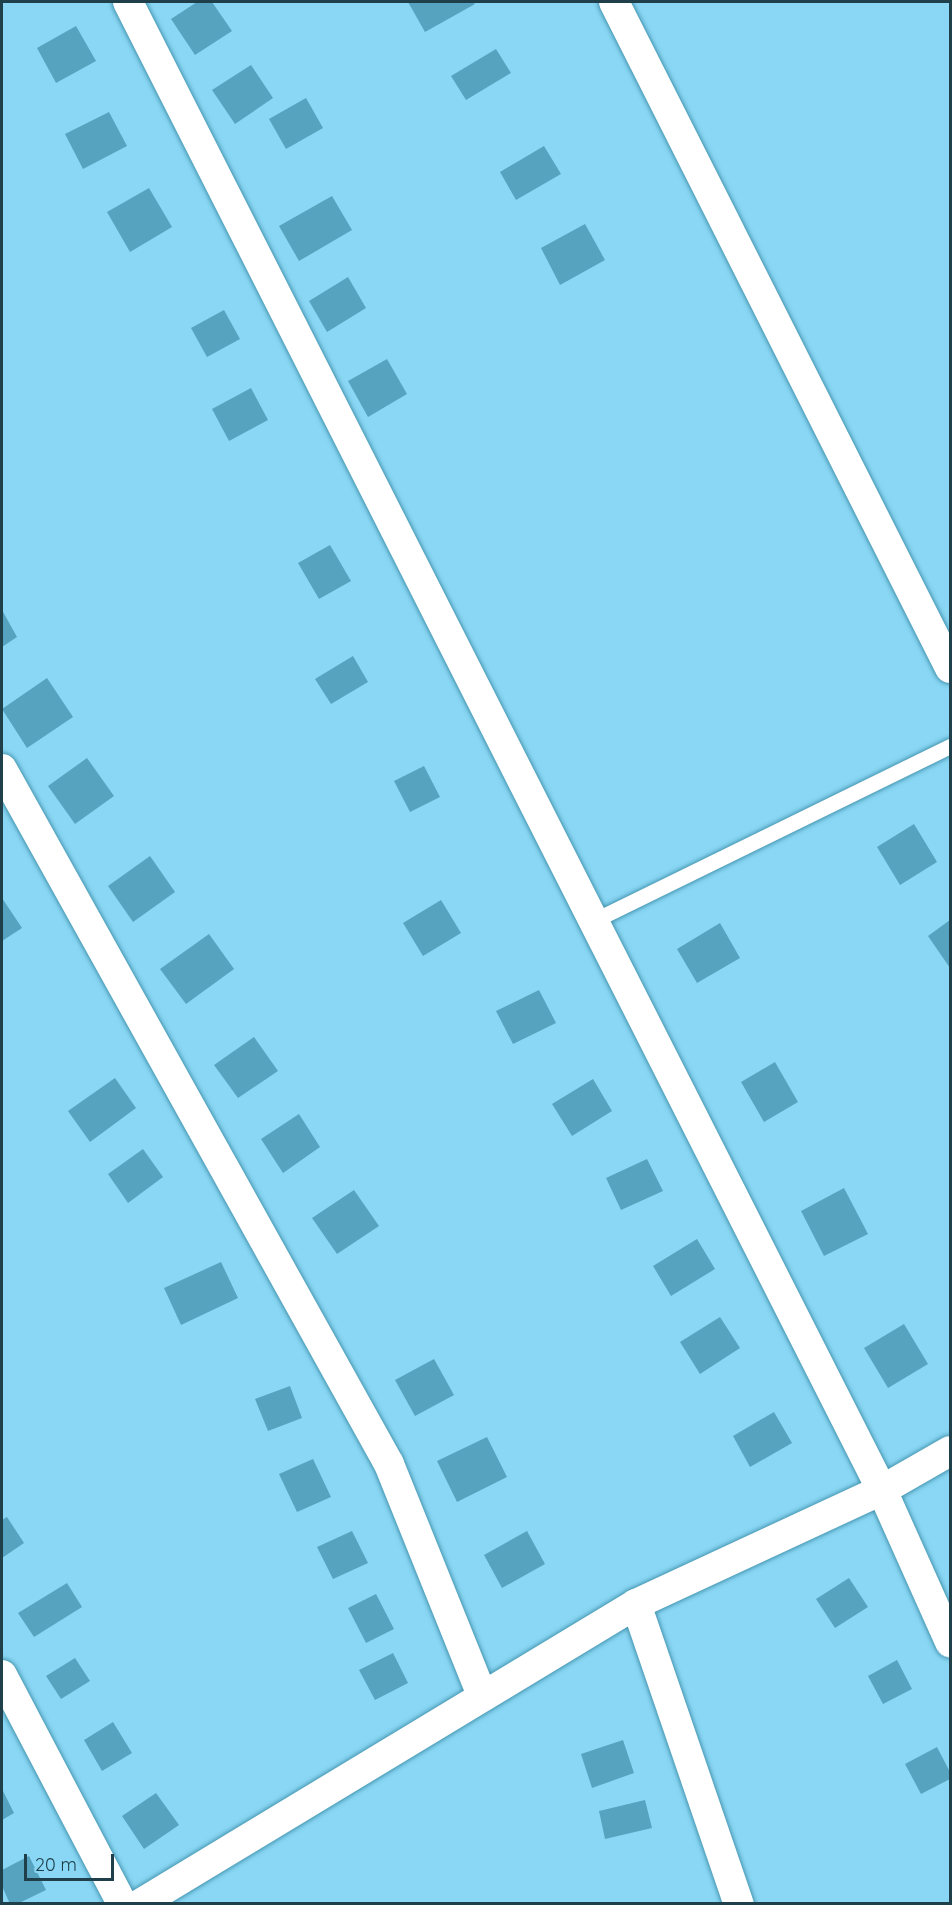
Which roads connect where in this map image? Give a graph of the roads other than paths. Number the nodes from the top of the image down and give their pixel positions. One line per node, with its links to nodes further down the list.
1 (128, 2): 6 (street)
2 (614, 2): 3 (street)
3 (951, 668)
4 (951, 746): 6 (lane)
5 (2, 769): 12 (street)
6 (593, 921): 8 (street)
7 (951, 1451): 8 (street)
8 (882, 1490): 9 (street); 10 (street)
9 (636, 1604): 12 (street); 15 (street)
10 (951, 1642)
11 (2, 1675): 13 (street)
12 (482, 1695): 14 (street)
13 (122, 1904)
14 (140, 1904)
15 (739, 1904)

